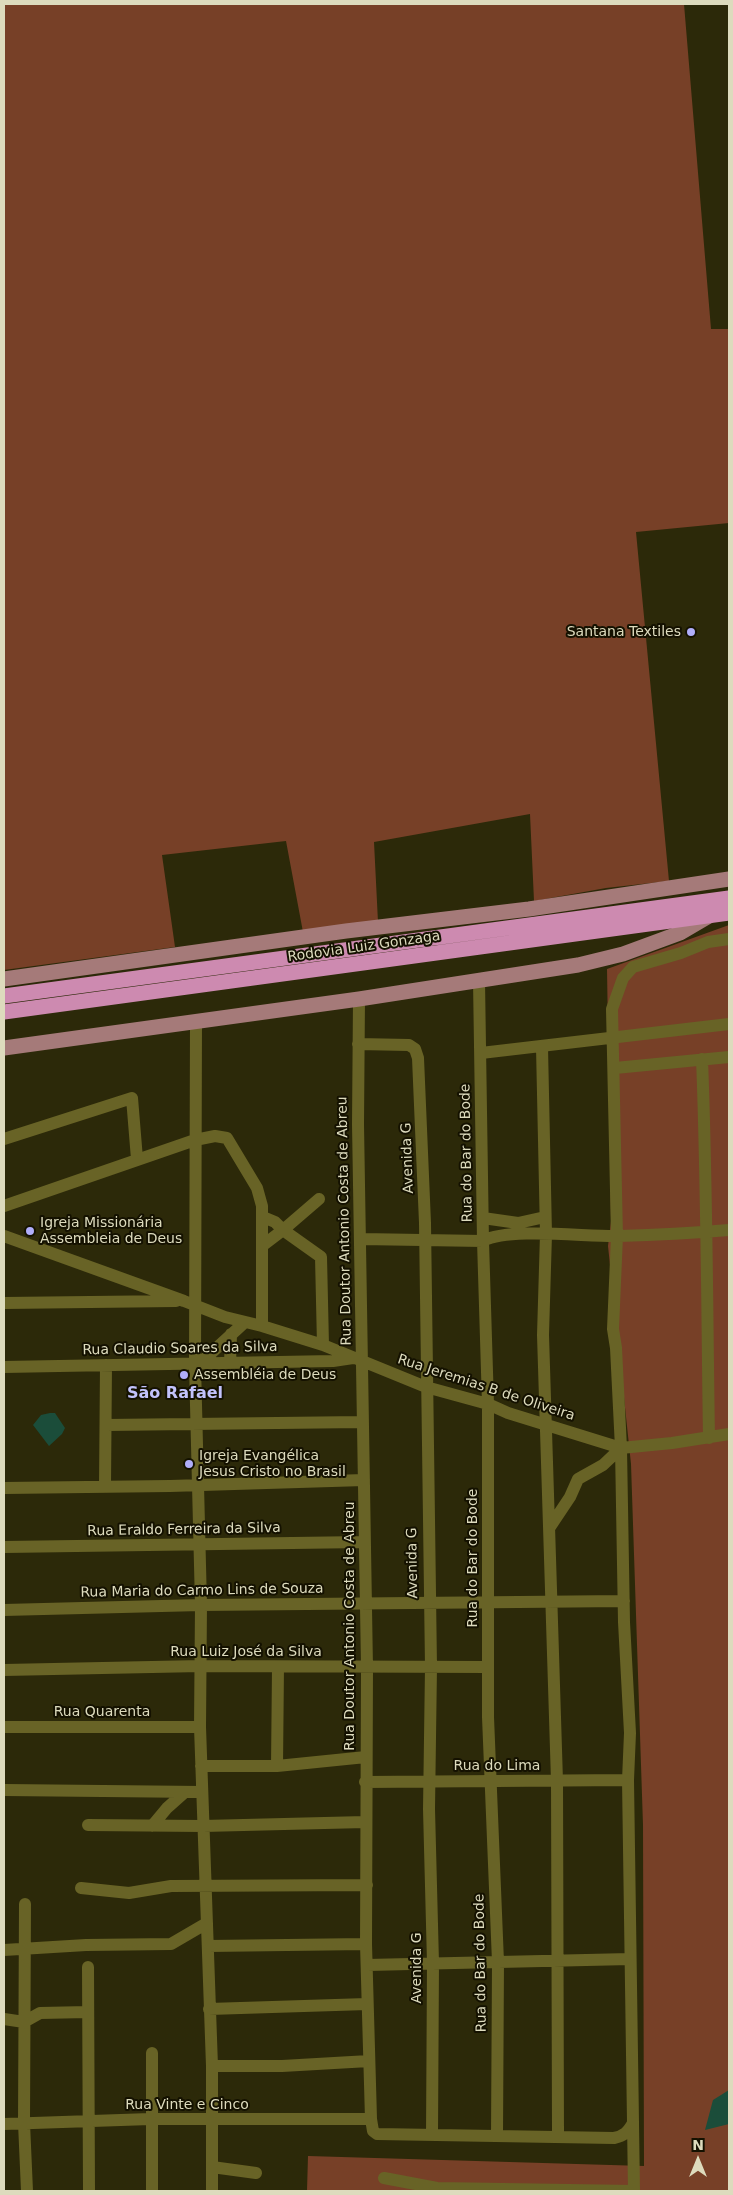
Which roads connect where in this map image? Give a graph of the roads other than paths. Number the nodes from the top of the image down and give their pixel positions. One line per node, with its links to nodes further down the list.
1 (729, 880): 6 (main road)
2 (729, 898): 8 (highway, Rodovia Luiz Gonzaga)
3 (729, 913): 4 (highway, Rodovia Luiz Gonzaga)
4 (710, 915): 7 (main road); 10 (highway, Rodovia Luiz Gonzaga)
5 (729, 939): 13 (street)
6 (4, 978)
7 (479, 981): 9 (main road); 17 (street, Rua do Bar do Bode)
8 (4, 996)
9 (359, 999): 11 (main road); 14 (street, Rua Doutor Antonio Costa de Abreu)
10 (4, 1012)
11 (196, 1021): 16 (main road); 22 (street)
12 (729, 1024): 13 (street)
13 (613, 1039): 15 (street); 20 (street)
14 (358, 1044): 35 (street, Rua Doutor Antonio Costa de Abreu); 36 (street, Avenida G)
15 (542, 1047): 17 (street); 27 (street)
16 (4, 1048)
17 (481, 1053): 28 (street, Rua do Bar do Bode)
18 (729, 1056): 19 (street)
19 (702, 1059): 20 (street); 31 (street)
20 (615, 1068): 34 (street)
21 (4, 1139): 23 (street)
22 (195, 1140): 23 (street); 26 (street); 40 (street)
23 (137, 1159): 25 (street)
24 (319, 1199): 29 (street)
25 (4, 1206)
26 (262, 1217): 29 (street); 38 (street)
27 (545, 1217): 28 (street); 32 (street)
28 (483, 1218): 37 (street, Rua do Bar do Bode)
29 (283, 1230): 38 (street); 44 (street)
30 (729, 1230): 31 (street)
31 (705, 1232): 34 (street); 57 (street)
32 (546, 1234): 34 (street); 37 (street); 55 (street)
33 (4, 1236): 40 (street, Rua Jeremias B de Oliveira)
34 (617, 1236): 58 (street)
35 (360, 1239): 36 (street); 45 (street, Rua Doutor Antonio Costa de Abreu)
36 (424, 1240): 37 (street); 50 (street, Avenida G)
37 (483, 1241): 51 (street, Rua do Bar do Bode)
38 (262, 1246): 42 (street)
39 (4, 1303): 40 (street)
40 (189, 1303): 41 (street, Rua Jeremias B de Oliveira); 48 (street)
41 (245, 1322): 42 (street, Rua Jeremias B de Oliveira); 43 (street)
42 (262, 1326): 44 (street, Rua Jeremias B de Oliveira)
43 (231, 1334): 46 (street); 48 (street)
44 (323, 1345): 45 (street, Rua Jeremias B de Oliveira)
45 (359, 1359): 46 (street, Rua Claudio Soares da Silva); 50 (street, Rua Jeremias B de Oliveira); 52 (street, Rua Doutor Antonio Costa de Abreu)
46 (230, 1364): 48 (street, Rua Claudio Soares da Silva)
47 (106, 1365): 48 (street, Rua Claudio Soares da Silva); 49 (street, Rua Claudio Soares da Silva); 54 (street)
48 (196, 1365): 53 (street)
49 (4, 1367)
50 (426, 1387): 51 (street, Rua Jeremias B de Oliveira); 71 (street, Avenida G)
51 (488, 1404): 55 (street, Rua Jeremias B de Oliveira); 68 (street, Rua do Bar do Bode)
52 (362, 1422): 53 (street); 59 (street, Rua Doutor Antonio Costa de Abreu)
53 (196, 1423): 54 (street); 60 (street)
54 (106, 1424): 61 (street)
55 (546, 1424): 58 (street, Rua Jeremias B de Oliveira); 63 (street)
56 (729, 1434): 57 (street)
57 (709, 1438): 58 (street)
58 (620, 1448): 63 (street); 67 (street)
59 (364, 1480): 60 (street); 64 (street, Rua Doutor Antonio Costa de Abreu)
60 (198, 1485): 61 (street); 65 (street)
61 (105, 1486): 62 (street)
62 (4, 1488)
63 (550, 1527): 69 (street)
64 (364, 1542): 65 (street, Rua Eraldo Ferreira da Silva); 70 (street, Rua Doutor Antonio Costa de Abreu)
65 (200, 1545): 66 (street, Rua Eraldo Ferreira da Silva); 72 (street)
66 (4, 1547)
67 (624, 1601): 69 (street, Rua Maria do Carmo Lins de Souza); 85 (street)
68 (488, 1602): 69 (street, Rua Maria do Carmo Lins de Souza); 71 (street, Rua Maria do Carmo Lins de Souza); 76 (street, Rua do Bar do Bode)
69 (551, 1602): 88 (street)
70 (366, 1603): 71 (street, Rua Maria do Carmo Lins de Souza); 72 (street, Rua Maria do Carmo Lins de Souza); 78 (street, Rua Doutor Antonio Costa de Abreu)
71 (428, 1603): 77 (street, Avenida G)
72 (201, 1605): 73 (street, Rua Maria do Carmo Lins de Souza); 74 (street)
73 (4, 1610)
74 (201, 1666): 75 (street, Rua Luiz José da Silva); 79 (street, Rua Luiz José da Silva); 80 (street)
75 (278, 1666): 78 (street, Rua Luiz José da Silva); 84 (street)
76 (488, 1666): 77 (street, Rua Luiz José da Silva); 87 (street, Rua do Bar do Bode)
77 (431, 1667): 78 (street, Rua Luiz José da Silva); 86 (street, Avenida G)
78 (367, 1668): 82 (street, Rua Doutor Antonio Costa de Abreu)
79 (4, 1670)
80 (200, 1726): 81 (street, Rua Quarenta); 83 (street)
81 (4, 1727)
82 (366, 1757): 84 (street); 89 (street, Rua Doutor Antonio Costa de Abreu)
83 (201, 1766): 84 (street); 92 (street)
84 (277, 1766)
85 (628, 1780): 88 (street, Rua do Lima); 106 (street)
86 (430, 1781): 87 (street, Rua do Lima); 89 (street, Rua do Lima); 109 (street, Avenida G)
87 (491, 1781): 88 (street, Rua do Lima); 108 (street, Rua do Bar do Bode)
88 (557, 1781): 107 (street)
89 (365, 1782): 93 (street, Rua Doutor Antonio Costa de Abreu)
90 (4, 1790): 91 (street)
91 (185, 1792): 92 (street); 95 (street)
92 (202, 1792): 96 (street)
93 (365, 1822): 96 (street); 98 (street, Rua Doutor Antonio Costa de Abreu)
94 (88, 1825): 95 (street)
95 (152, 1826): 96 (street)
96 (203, 1826): 97 (street)
97 (206, 1885): 98 (street); 99 (street); 101 (street)
98 (367, 1885): 102 (street, Rua Doutor Antonio Costa de Abreu)
99 (81, 1888)
100 (25, 1904): 105 (street)
101 (207, 1923): 103 (street); 105 (street)
102 (366, 1944): 103 (street); 110 (street, Rua Doutor Antonio Costa de Abreu)
103 (208, 1946): 113 (street)
104 (4, 1950): 105 (street)
105 (24, 1950): 116 (street)
106 (630, 1959): 107 (street); 125 (street)
107 (558, 1961): 108 (street); 129 (street)
108 (498, 1962): 109 (street); 128 (street, Rua do Bar do Bode)
109 (432, 1963): 110 (street); 127 (street, Avenida G)
110 (367, 1965): 112 (street, Rua Doutor Antonio Costa de Abreu)
111 (88, 1968): 114 (street)
112 (367, 2004): 113 (street); 118 (street, Rua Doutor Antonio Costa de Abreu)
113 (209, 2009): 119 (street)
114 (88, 2012): 116 (street); 123 (street)
115 (4, 2019): 116 (street)
116 (24, 2022): 124 (street)
117 (152, 2053): 121 (street)
118 (369, 2061): 119 (street); 120 (street, Rua Doutor Antonio Costa de Abreu)
119 (212, 2066): 122 (street)
120 (371, 2119): 122 (street, Rua Vinte e Cinco); 127 (street, Rua Doutor Antonio Costa de Abreu)
121 (150, 2120): 122 (street, Rua Vinte e Cinco); 123 (street, Rua Vinte e Cinco); 135 (street)
122 (213, 2120): 132 (street)
123 (88, 2121): 124 (street, Rua Vinte e Cinco); 134 (street)
124 (24, 2123): 126 (street, Rua Vinte e Cinco); 133 (street)
125 (633, 2123): 129 (street); 131 (street)
126 (4, 2124)
127 (432, 2135): 128 (street)
128 (497, 2135): 129 (street)
129 (558, 2137)
130 (256, 2173): 132 (street)
131 (384, 2178)
132 (212, 2179): 136 (street)
133 (27, 2191)
134 (90, 2191)
135 (152, 2191)
136 (220, 2191)

